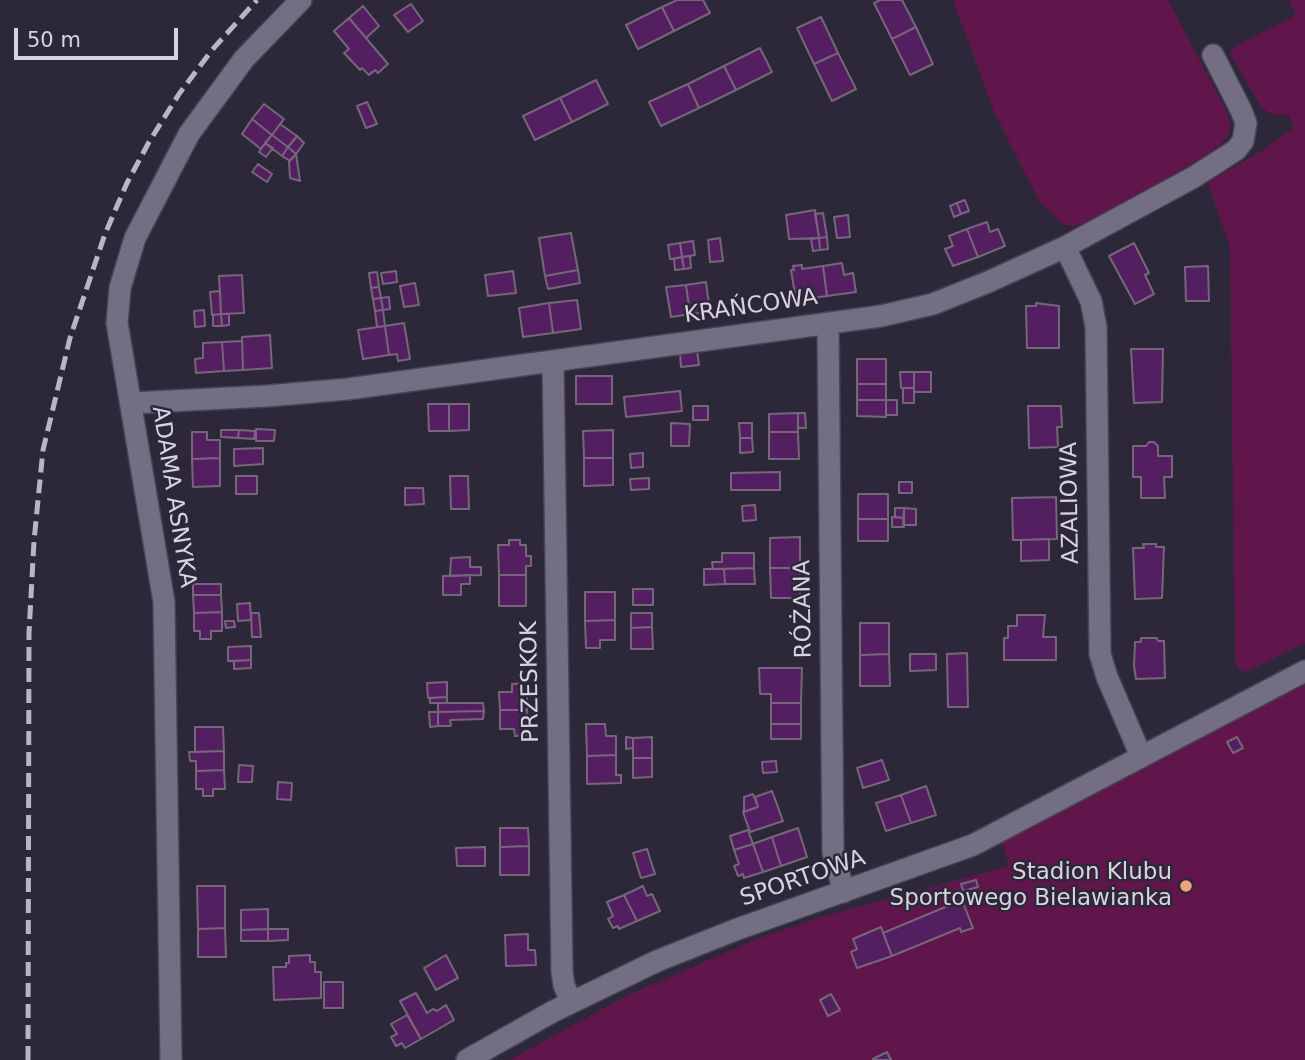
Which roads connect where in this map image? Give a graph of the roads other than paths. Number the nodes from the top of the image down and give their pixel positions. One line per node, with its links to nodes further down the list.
1 (301, 0): 6 (street, ADAMA ASNYKA)
2 (1213, 55): 3 (street, KRAŃCOWA)
3 (1065, 247): 4 (street, KRAŃCOWA); 8 (street, AZALIOWA)
4 (828, 323): 5 (street, KRAŃCOWA); 9 (street, RÓŻANA)
5 (553, 361): 6 (street, KRAŃCOWA); 10 (street, PRZESKOK)
6 (132, 403): 11 (street, ADAMA ASNYKA)
7 (1305, 671): 8 (street, SPORTOWA)
8 (1142, 756): 9 (street, SPORTOWA)
9 (844, 892): 10 (street, SPORTOWA)
10 (571, 1002): 12 (street, SPORTOWA)
11 (170, 1060)
12 (467, 1060)

